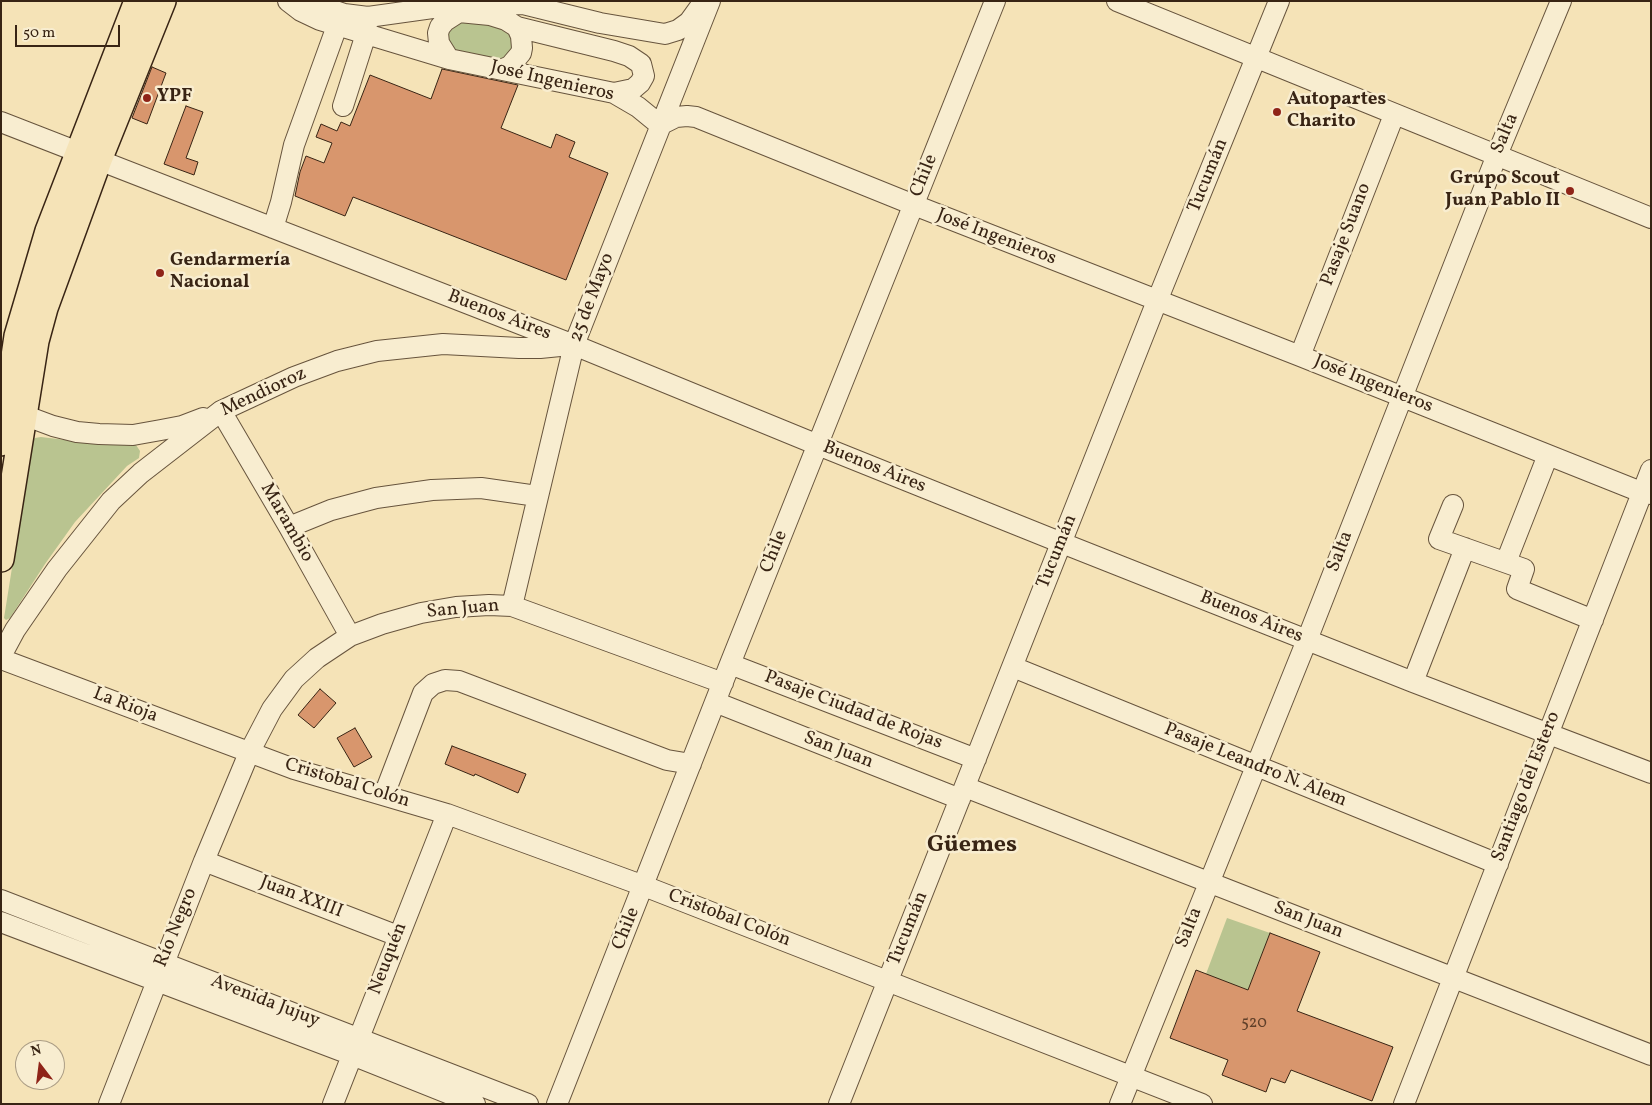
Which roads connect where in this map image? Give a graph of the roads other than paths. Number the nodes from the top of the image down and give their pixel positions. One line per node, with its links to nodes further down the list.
1 (137, 1): 26 (main road)
2 (163, 1): 26 (main road)
3 (288, 1): 13 (street)
4 (306, 1): 13 (street)
5 (704, 1): 11 (street)
6 (710, 1): 24 (street, 25 de Mayo)
7 (995, 1): 27 (street, Chile)
8 (1117, 1): 17 (street)
9 (1279, 1): 17 (street, Tucumán)
10 (1561, 1): 25 (street, Salta)
11 (456, 8): 12 (street); 15 (street); 18 (street)
12 (400, 13): 14 (street); 16 (street)
13 (341, 20): 14 (street); 29 (street)
14 (367, 26): 16 (street, José Ingenieros); 21 (street)
15 (517, 27): 19 (street); 20 (street)
16 (396, 42): 18 (street, José Ingenieros)
17 (1257, 58): 22 (street); 30 (street, Tucumán)
18 (449, 59): 19 (street, José Ingenieros)
19 (503, 69): 20 (street, José Ingenieros)
20 (614, 94): 24 (street, José Ingenieros)
21 (343, 106)
22 (1394, 115): 25 (street); 32 (street, Pasaje Suano)
23 (1, 122): 26 (street, Buenos Aires)
24 (660, 125): 27 (street, José Ingenieros); 31 (street, 25 de Mayo)
25 (1497, 155): 28 (street); 33 (street, Salta)
26 (88, 156): 29 (street, Buenos Aires); 34 (main road)
27 (914, 206): 30 (street, José Ingenieros); 38 (street, Chile)
28 (1651, 218)
29 (273, 228): 31 (street, Buenos Aires)
30 (1157, 301): 32 (street, José Ingenieros); 46 (street, Tucumán)
31 (574, 345): 35 (street, Mendioroz); 38 (street, Buenos Aires); 43 (street, 25 de Mayo)
32 (1300, 356): 33 (street, José Ingenieros)
33 (1402, 397): 39 (street, José Ingenieros); 53 (street, Salta)
34 (11, 410): 36 (street); 37 (main road); 48 (main road)
35 (221, 411): 36 (street); 41 (street, Mendioroz); 45 (street, Marambio)
36 (133, 435): 41 (street)
37 (1, 443)
38 (818, 445): 46 (street, Buenos Aires); 55 (street, Chile)
39 (1548, 455): 42 (street, José Ingenieros); 49 (street)
40 (1651, 470): 42 (street, Santiago del Estero)
41 (141, 473): 54 (street, Mendioroz)
42 (1646, 493): 51 (street, Santiago del Estero)
43 (537, 496): 45 (street); 50 (street, 25 de Mayo)
44 (1452, 505): 47 (street)
45 (289, 527): 52 (street, Marambio)
46 (1062, 543): 53 (street, Buenos Aires); 56 (street, Tucumán)
47 (1465, 548): 49 (street); 57 (street)
48 (1, 559)
49 (1506, 562): 51 (street)
50 (512, 606): 52 (street, San Juan); 58 (street, San Juan)
51 (1593, 620): 60 (street, Santiago del Estero)
52 (350, 636): 61 (street, San Juan)
53 (1307, 640): 57 (street, Buenos Aires); 64 (street, Salta)
54 (1, 658): 61 (street, La Rioja)
55 (730, 664): 58 (street, Chile); 62 (street, Pasaje Ciudad de Rojas)
56 (1013, 667): 62 (street, Tucumán); 64 (street, Pasaje Leandro N. Alem)
57 (1413, 682): 60 (street, Buenos Aires)
58 (723, 683): 59 (street, Chile)
59 (715, 702): 63 (street, Chile); 66 (street, San Juan)
60 (1547, 734): 65 (street, Buenos Aires); 70 (street, Santiago del Estero)
61 (249, 753): 67 (street, Cristobal Colón); 69 (street, Río Negro)
62 (976, 758): 66 (street, Tucumán)
63 (691, 764): 67 (street); 72 (street, Chile)
64 (1256, 767): 70 (street, Pasaje Leandro N. Alem); 71 (street, Salta)
65 (1651, 774)
66 (963, 793): 71 (street, San Juan); 78 (street, Tucumán)
67 (384, 795): 68 (street, Cristobal Colón)
68 (447, 814): 72 (street, Cristobal Colón); 75 (street, Neuquén)
69 (204, 861): 75 (street, Juan XXIII); 76 (street, Río Negro)
70 (1498, 864): 77 (street, Santiago del Estero)
71 (1208, 882): 77 (street, San Juan); 81 (street, Salta)
72 (644, 886): 78 (street, Cristobal Colón); 86 (street, Chile)
73 (1, 900): 76 (street, Avenida Jujuy)
74 (1, 922): 76 (street, Avenida Jujuy)
75 (398, 936): 79 (street, Neuquén)
76 (160, 971): 79 (street, Avenida Jujuy); 82 (street, Río Negro)
77 (1453, 978): 80 (street, San Juan); 90 (street, Santiago del Estero)
78 (888, 982): 81 (street, Cristobal Colón); 87 (street, Tucumán)
79 (355, 1046): 83 (street, Neuquén); 84 (street, Avenida Jujuy); 85 (street, Avenida Jujuy)
80 (1651, 1055)
81 (1132, 1076): 88 (street, Salta); 89 (street, Cristobal Colón)
82 (109, 1104)
83 (332, 1104)
84 (475, 1104)
85 (528, 1104)
86 (557, 1104)
87 (838, 1104)
88 (1120, 1104)
89 (1202, 1104)
90 (1404, 1104)

